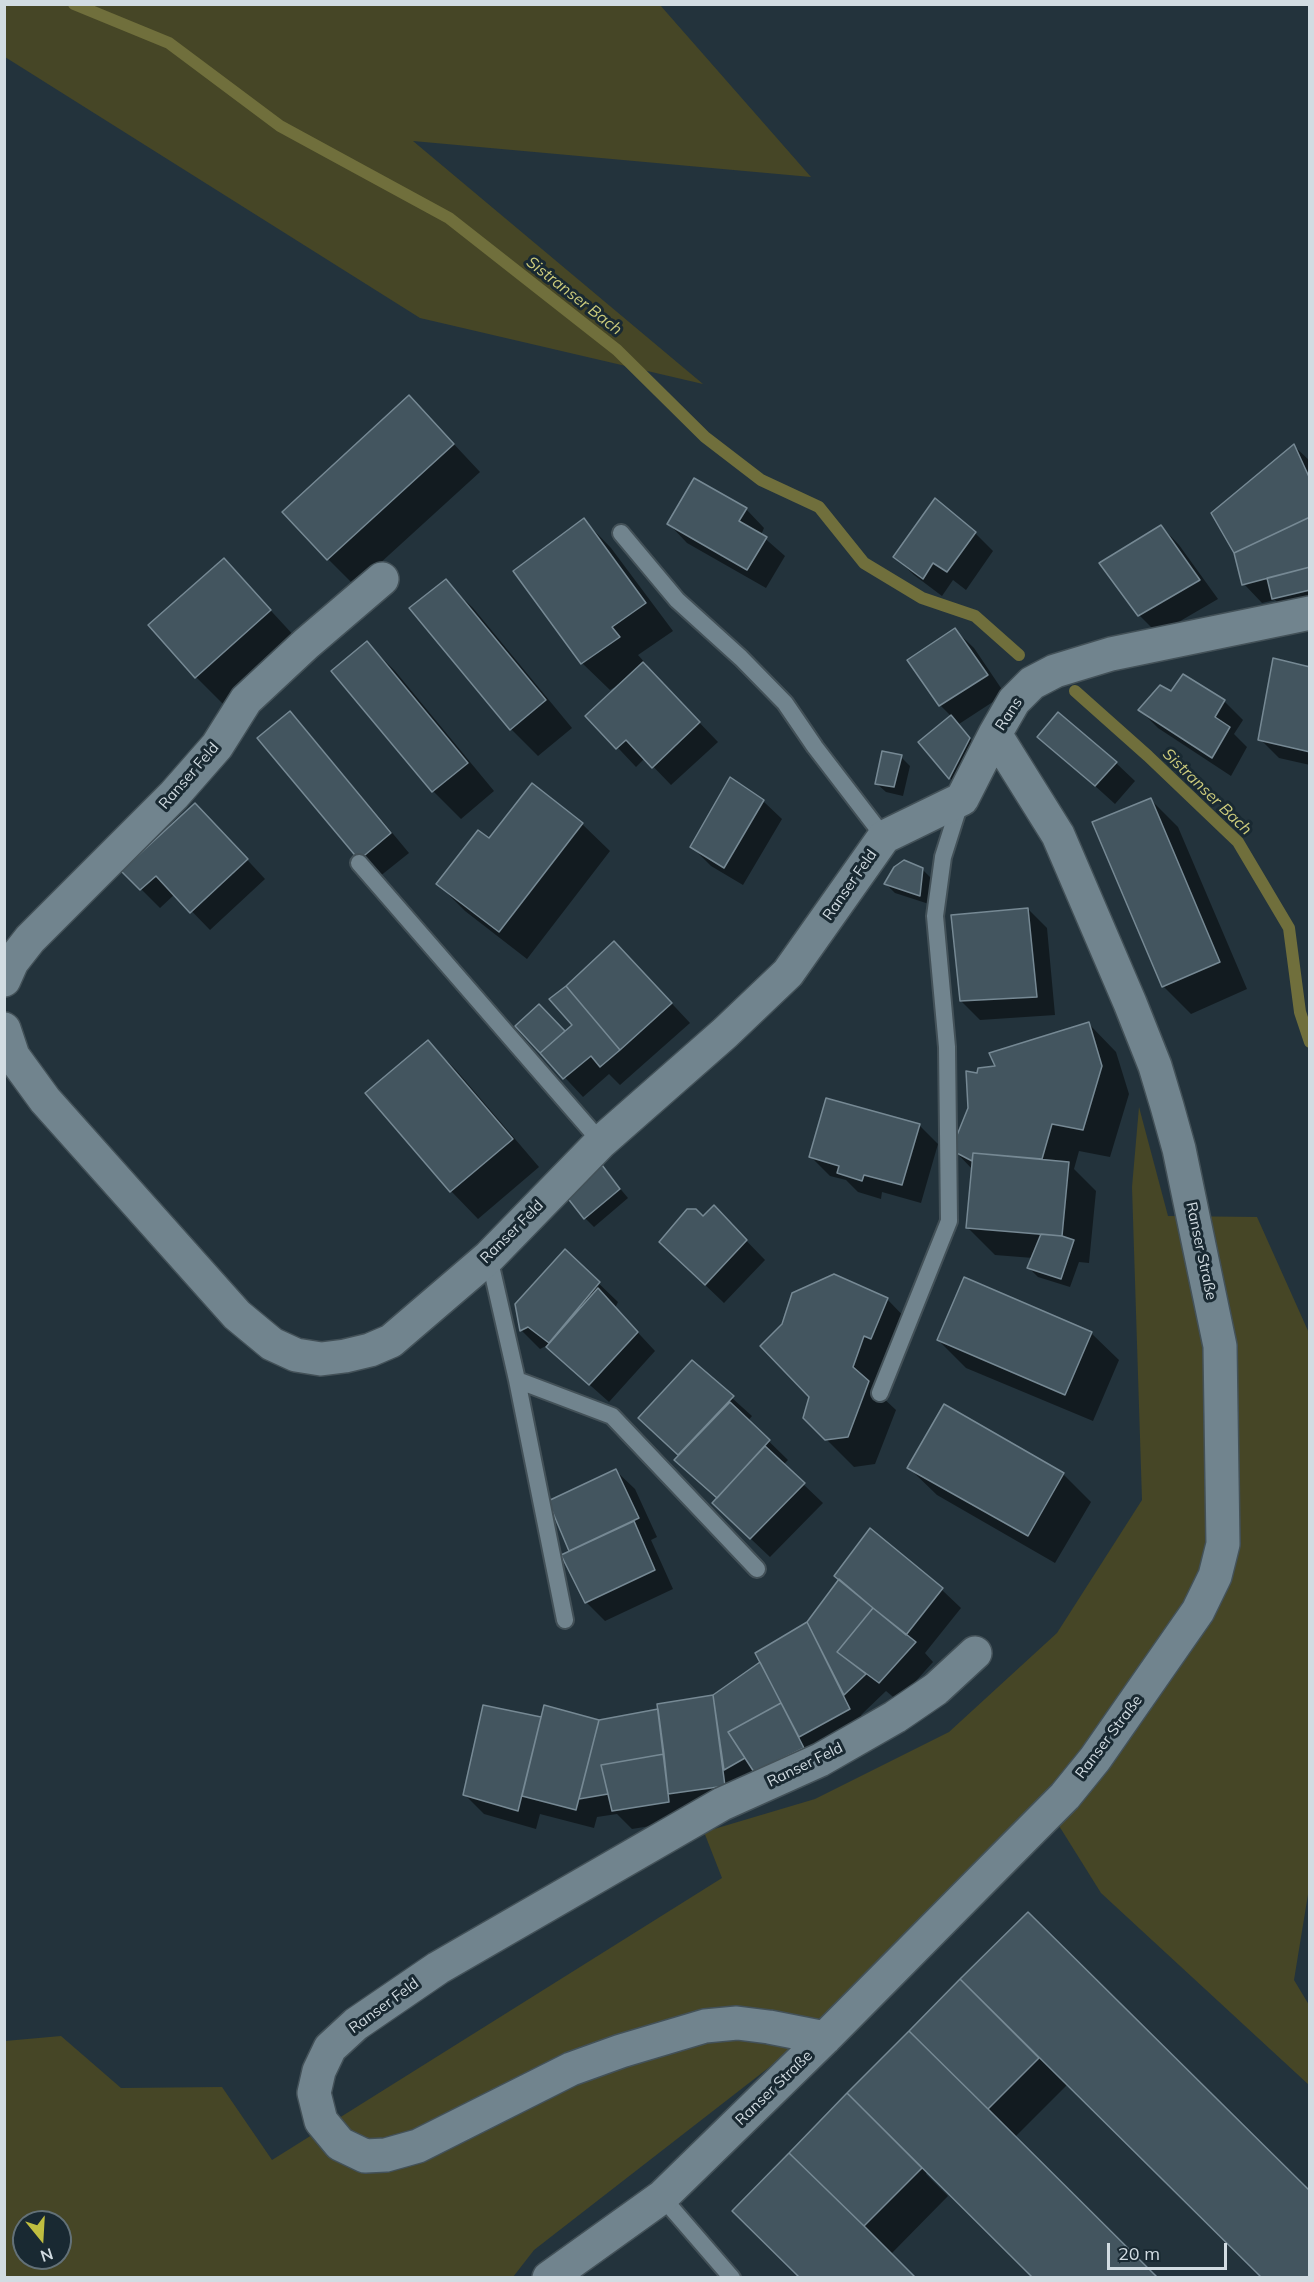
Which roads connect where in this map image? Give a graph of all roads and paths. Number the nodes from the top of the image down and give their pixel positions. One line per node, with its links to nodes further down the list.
1 (621, 533): 6 (lane)
2 (382, 579): 8 (street, Ranser Feld)
3 (1310, 613): 4 (street, Rans)
4 (995, 734): 5 (street); 9 (street, Rans)
5 (962, 799): 6 (street, Ranser Feld); 14 (lane)
6 (884, 837): 11 (street, Ranser Feld)
7 (360, 863): 11 (lane)
8 (4, 980)
9 (1130, 1003): 18 (street, Ranser Straße)
10 (4, 1029): 12 (street, Ranser Feld)
11 (601, 1142): 12 (street, Ranser Feld)
12 (489, 1257): 13 (lane)
13 (517, 1380): 15 (lane); 16 (lane)
14 (880, 1393)
15 (757, 1569)
16 (566, 1620)
17 (975, 1653): 18 (street, Ranser Feld)
18 (825, 2038): 19 (street, Ranser Straße)
19 (662, 2197): 20 (street, Ranser Straße); 21 (lane)
20 (549, 2277)
21 (732, 2277)

